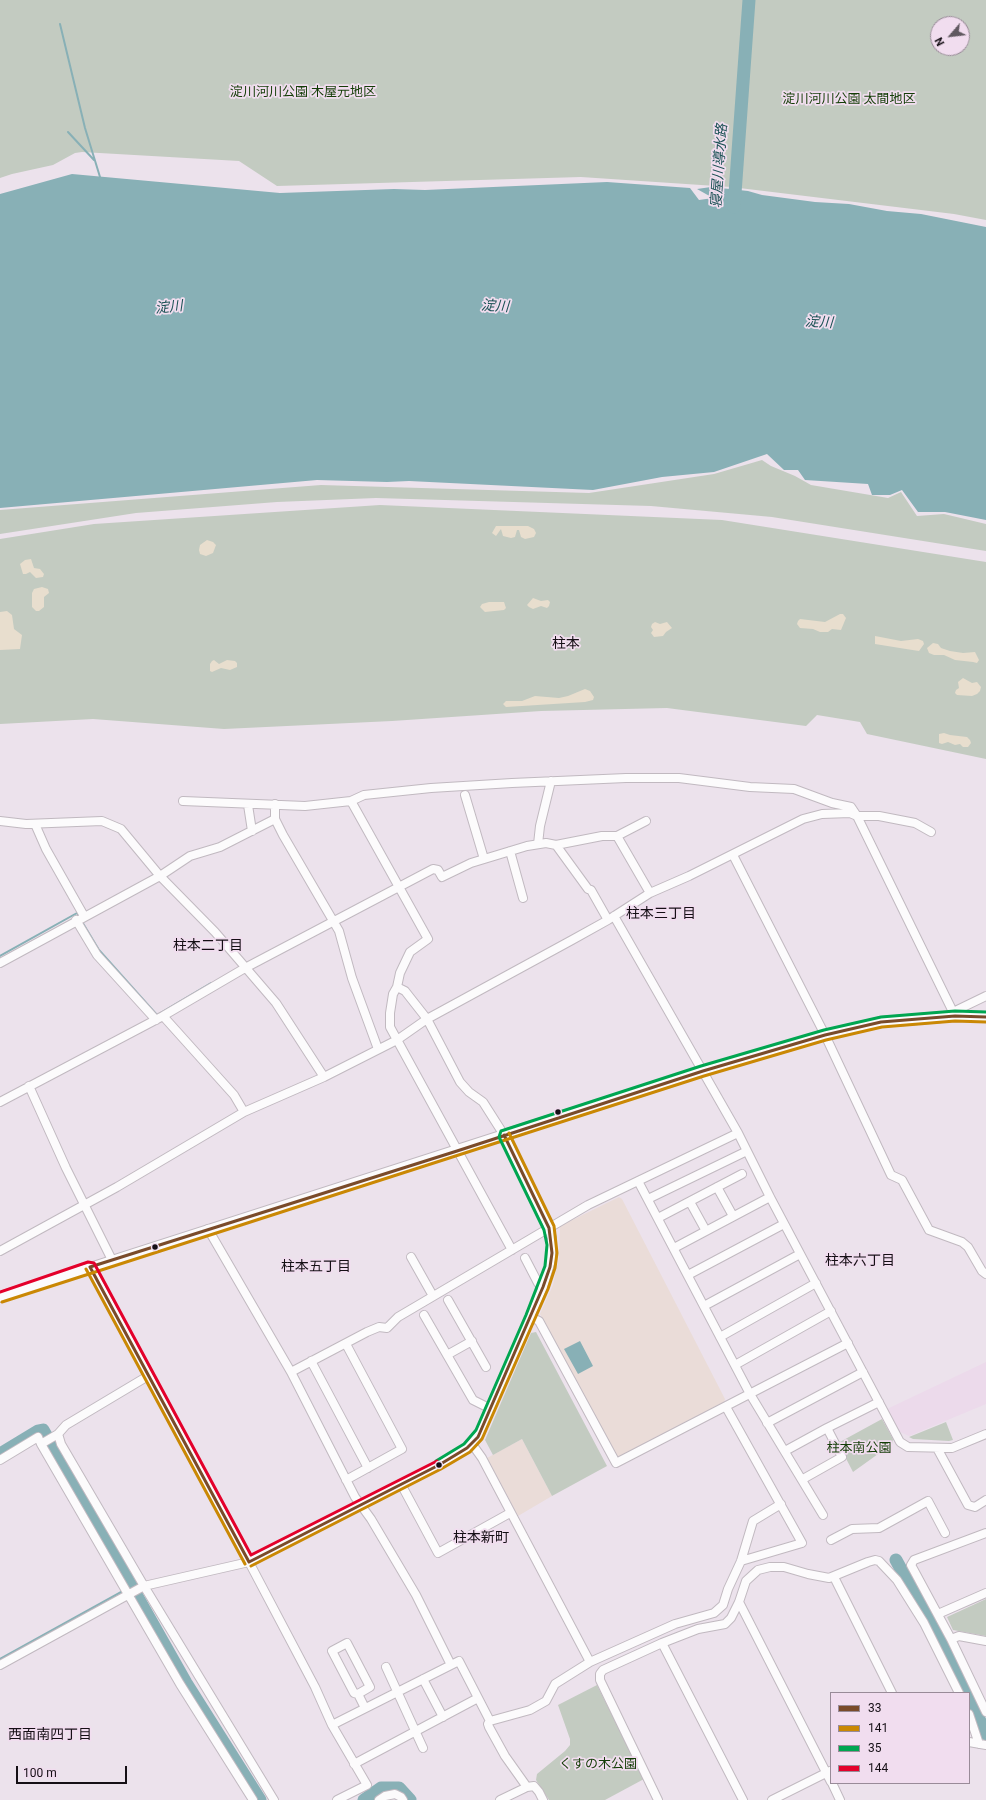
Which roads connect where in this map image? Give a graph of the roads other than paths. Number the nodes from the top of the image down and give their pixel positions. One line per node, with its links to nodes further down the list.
1 (551, 781): 4 (street); 7 (street); 15 (street)
2 (465, 795): 19 (street)
3 (183, 801): 6 (street)
4 (351, 801): 5 (street); 21 (street)
5 (275, 804): 6 (street); 8 (street)
6 (248, 805): 12 (street)
7 (857, 816): 13 (street); 18 (street); 31 (street)
8 (275, 819): 12 (street); 26 (street)
9 (0, 821): 11 (street)
10 (646, 821): 14 (street)
11 (35, 824): 20 (street); 24 (street)
12 (252, 831): 20 (street)
13 (932, 832)
14 (617, 836): 16 (street); 22 (street)
15 (538, 844): 16 (street); 17 (street)
16 (556, 845): 25 (street)
17 (510, 851): 19 (street); 23 (street)
18 (733, 855): 22 (street); 35 (street)
19 (484, 859): 21 (street)
20 (160, 876): 24 (street); 28 (street)
21 (400, 886): 26 (street); 29 (street)
22 (650, 893): 25 (street)
23 (523, 898)
24 (80, 918): 27 (street); 33 (street)
25 (611, 918): 34 (street); 38 (street)
26 (334, 920): 28 (street); 37 (street)
27 (0, 963)
28 (244, 968): 33 (street); 39 (street)
29 (397, 987): 34 (street); 36 (street)
30 (986, 996): 31 (street)
31 (954, 1014): 32 (main road); 35 (main road)
32 (986, 1017)
33 (160, 1018): 40 (street); 42 (street)
34 (427, 1018): 36 (street); 44 (street)
35 (825, 1035): 38 (main road); 68 (street)
36 (397, 1040): 37 (street); 45 (street)
37 (378, 1049): 39 (street)
38 (703, 1071): 43 (street); 44 (main road)
39 (324, 1077): 42 (street)
40 (29, 1086): 41 (street); 53 (street)
41 (0, 1102)
42 (244, 1112): 53 (street)
43 (738, 1133): 46 (street); 48 (street)
44 (504, 1135): 45 (main road); 57 (street)
45 (457, 1151): 58 (main road); 61 (street)
46 (747, 1151): 50 (street); 51 (street)
47 (742, 1174): 49 (street)
48 (638, 1181): 51 (street); 57 (street)
49 (717, 1187): 52 (street); 54 (street)
50 (770, 1197): 54 (street); 56 (street)
51 (648, 1199): 55 (street)
52 (690, 1202): 55 (street); 59 (street)
53 (84, 1205): 62 (street); 66 (street)
54 (733, 1216): 59 (street)
55 (658, 1218): 60 (street)
56 (784, 1224): 63 (street); 69 (street)
57 (549, 1228): 61 (street); 71 (street)
58 (208, 1229): 66 (main road); 87 (street)
59 (706, 1231): 60 (street)
60 (674, 1248): 69 (street)
61 (512, 1250): 72 (street)
62 (0, 1251)
63 (800, 1254): 70 (street); 75 (street)
64 (411, 1257): 72 (street)
65 (525, 1258): 71 (street)
66 (112, 1260): 67 (main road)
67 (90, 1267): 73 (main road); 89 (street)
68 (986, 1274)
69 (688, 1275): 75 (street)
70 (816, 1283): 76 (street); 79 (street)
71 (543, 1287): 78 (street)
72 (433, 1296): 82 (street)
73 (0, 1297)
74 (448, 1300): 80 (street)
75 (704, 1306): 79 (street)
76 (831, 1311): 81 (street); 85 (street)
77 (424, 1315): 83 (street)
78 (530, 1317): 92 (street); 93 (street)
79 (720, 1337): 85 (street)
80 (472, 1341): 83 (street); 86 (street)
81 (848, 1343): 88 (street); 90 (street)
82 (346, 1344): 84 (street); 103 (street)
83 (447, 1355): 93 (street)
84 (311, 1362): 87 (street); 103 (street)
85 (734, 1365): 90 (street)
86 (486, 1367)
87 (291, 1372): 105 (street)
88 (864, 1372): 91 (street); 94 (street)
89 (148, 1376): 96 (street); 116 (street)
90 (750, 1394): 92 (street); 94 (street)
91 (879, 1402): 95 (street); 100 (street)
92 (726, 1407): 109 (street)
93 (491, 1409): 99 (street)
94 (767, 1422): 101 (street)
95 (827, 1428): 101 (street); 104 (street)
96 (58, 1434): 98 (street); 118 (street)
97 (986, 1434): 100 (street)
98 (41, 1444): 102 (street); 120 (street)
99 (472, 1444): 106 (street); 110 (street)
100 (937, 1448): 107 (street)
101 (785, 1451): 104 (street)
102 (0, 1460)
103 (368, 1468): 105 (street)
104 (803, 1479): 111 (street)
105 (346, 1480): 108 (street)
106 (401, 1484): 108 (street); 110 (street)
107 (986, 1500)
108 (361, 1504): 116 (street); 128 (street)
109 (781, 1504): 115 (street); 115 (street)
110 (510, 1513): 126 (street)
111 (823, 1515)
112 (945, 1533): 114 (street)
113 (986, 1533): 122 (street)
114 (831, 1540)
115 (741, 1560): 126 (street)
116 (249, 1562): 118 (street); 141 (street)
117 (834, 1577): 121 (street); 132 (street); 133 (street)
118 (144, 1586): 120 (street); 151 (street)
119 (986, 1593): 122 (street)
120 (127, 1594): 127 (street); 150 (street)
121 (739, 1602): 125 (street); 147 (street)
122 (938, 1614): 123 (street)
123 (952, 1639): 124 (street); 137 (street)
124 (986, 1642)
125 (662, 1643): 157 (street); 158 (street)
126 (590, 1662): 140 (street)
127 (0, 1665)
128 (451, 1665): 130 (street); 135 (street)
129 (386, 1667): 131 (street)
130 (423, 1679): 131 (street); 139 (street)
131 (396, 1692): 136 (street); 142 (street)
132 (892, 1692)
133 (958, 1692)
134 (358, 1694): 134 (street); 136 (street)
135 (478, 1698): 139 (street); 140 (street)
136 (365, 1708): 141 (street)
137 (986, 1712)
138 (970, 1716): 144 (street)
139 (443, 1717): 142 (street)
140 (490, 1721): 149 (street)
141 (332, 1725): 146 (street)
142 (414, 1731): 145 (street); 146 (street)
143 (970, 1742): 144 (street)
144 (982, 1745)
145 (423, 1748)
146 (354, 1764): 152 (street)
147 (829, 1772): 159 (street)
148 (832, 1784): 160 (street)
149 (527, 1787): 155 (street); 156 (street)
150 (253, 1800)
151 (274, 1800)
152 (337, 1800)
153 (379, 1800): 154 (street)
154 (403, 1800)
155 (500, 1800)
156 (543, 1800)
157 (658, 1800)
158 (744, 1800)
159 (772, 1800)
160 (840, 1800)

